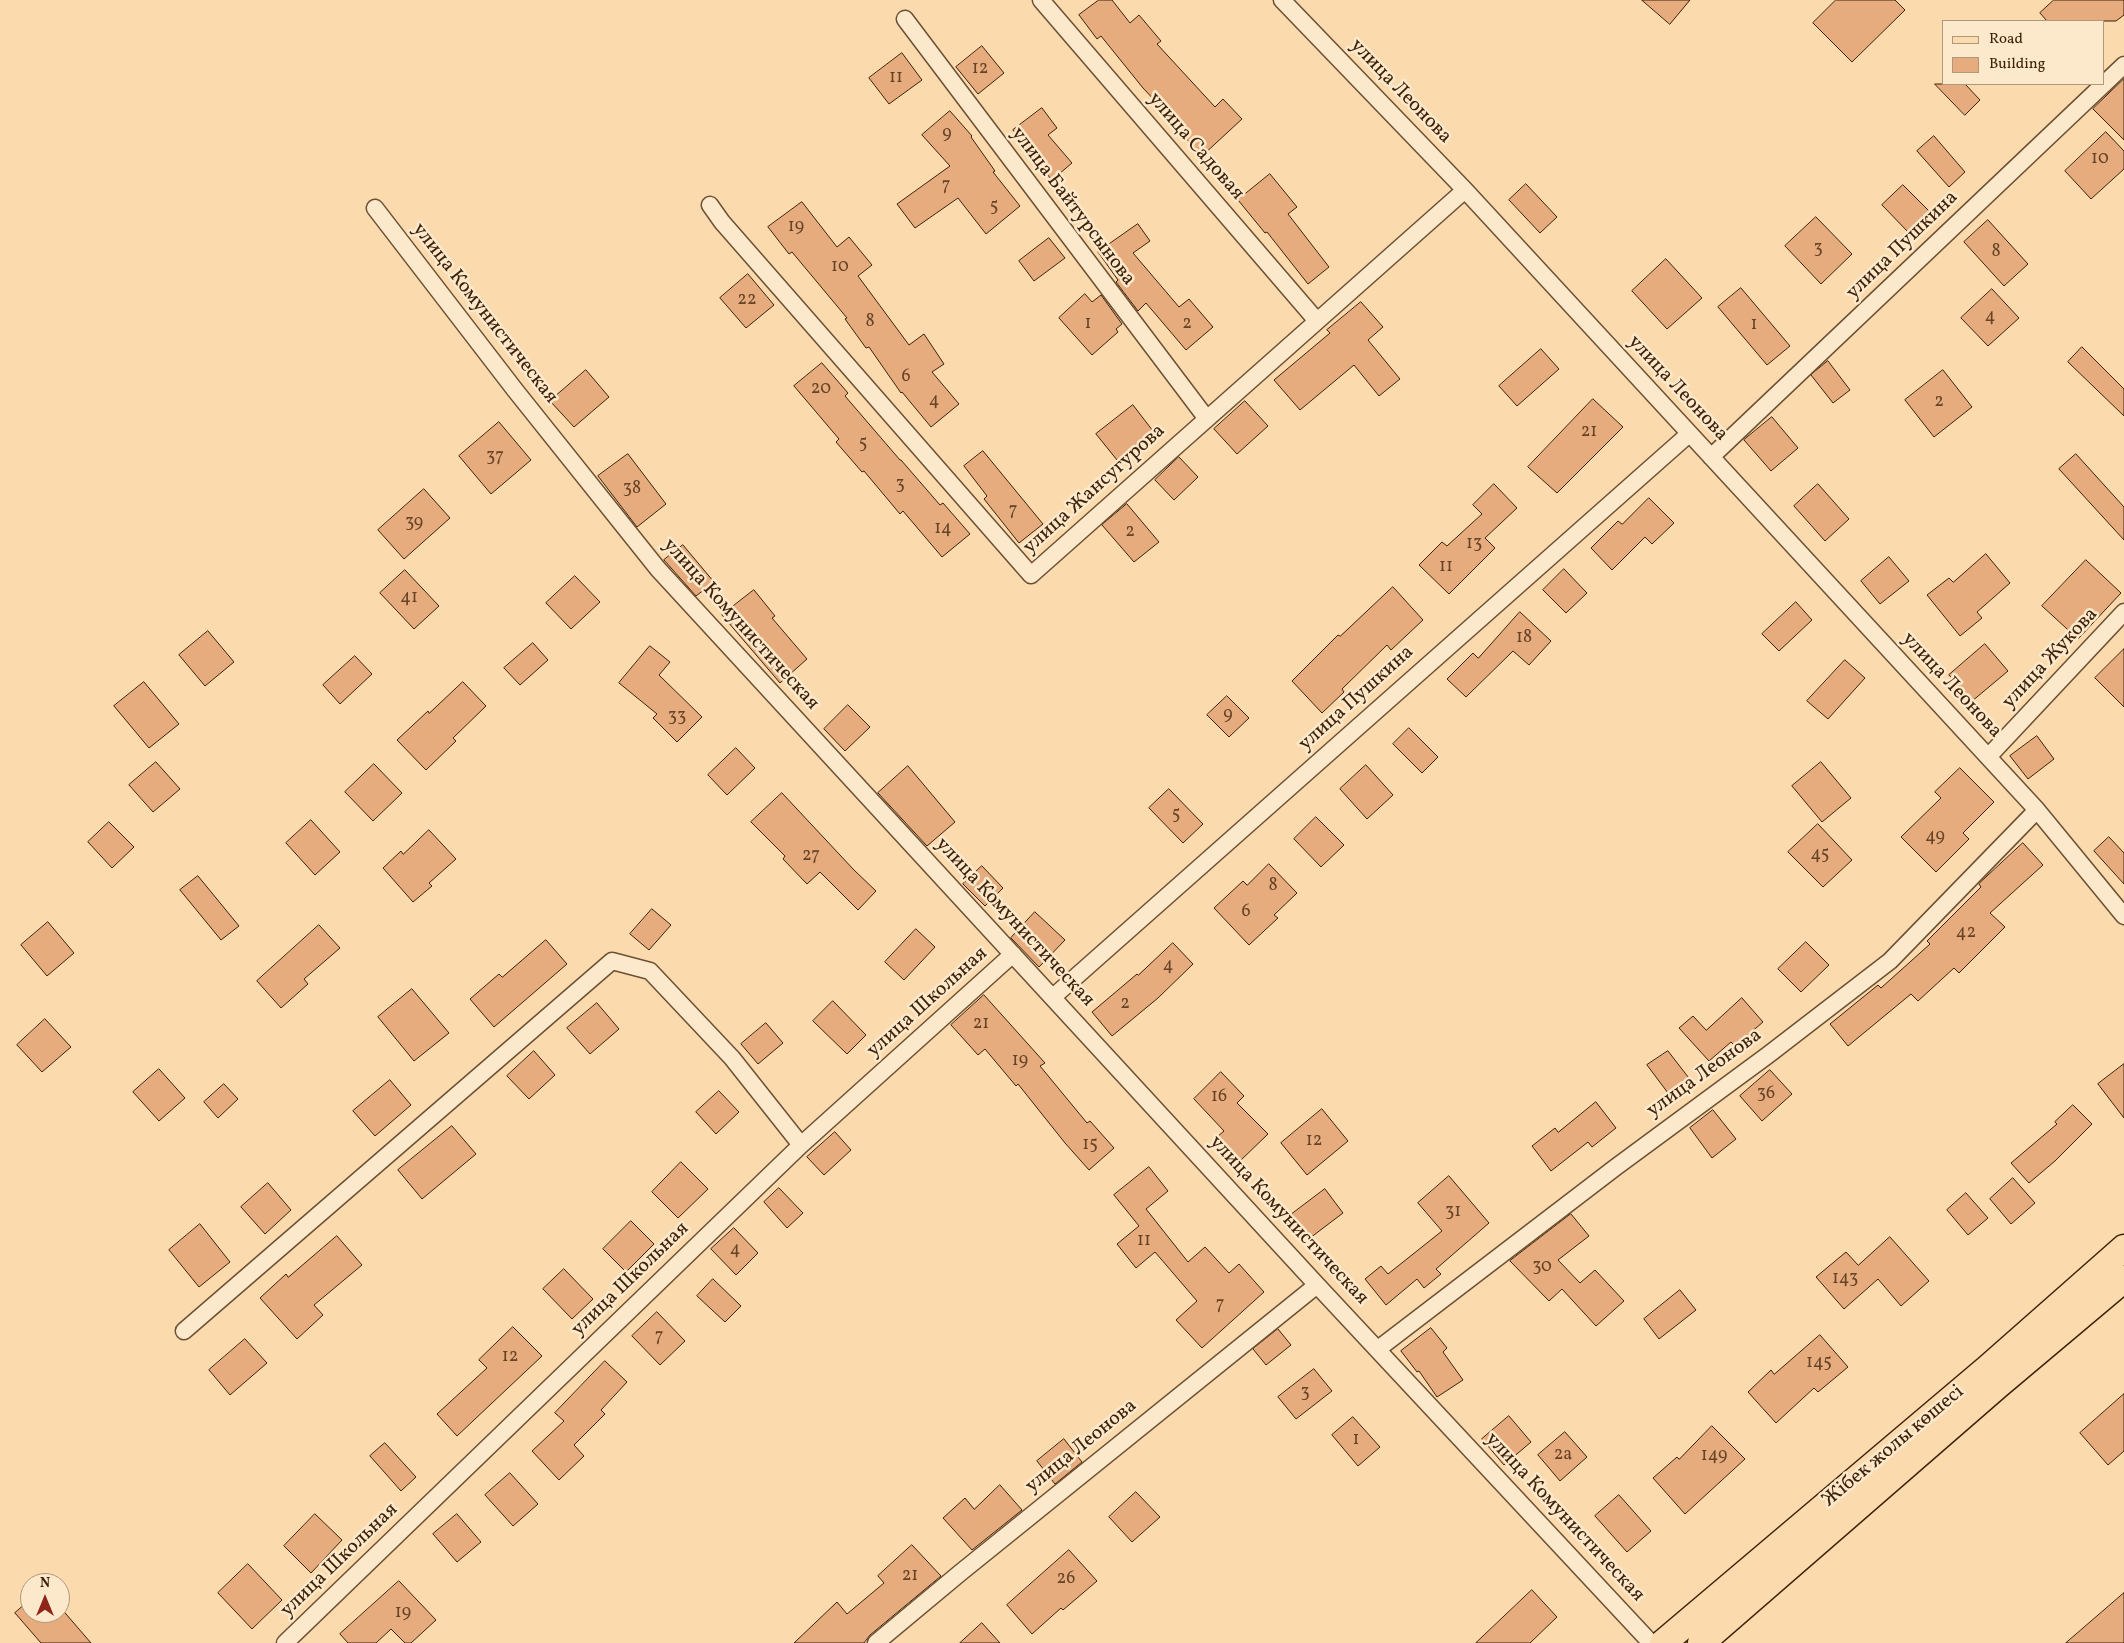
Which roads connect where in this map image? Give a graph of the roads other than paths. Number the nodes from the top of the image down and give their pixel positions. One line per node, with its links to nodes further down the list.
1 (1041, 0): 10 (street, улица Садовая)
2 (1282, 0): 7 (street, улица Леонова)
3 (905, 19): 11 (street, улица Байтурсынова)
4 (2124, 65): 5 (street, улица Пушкина)
5 (2104, 84)
6 (2103, 85): 13 (street, улица Пушкина)
7 (1465, 190): 10 (street, улица Жансугурова); 12 (street, улица Леонова)
8 (710, 205): 11 (street, улица Жансугурова)
9 (375, 208): 18 (street, улица Комунистическая)
10 (1318, 321): 11 (street, улица Жансугурова)
11 (1207, 419)
12 (1689, 434): 13 (street, улица Леонова); 19 (street, улица Пушкина)
13 (1711, 458): 15 (street, улица Леонова)
14 (2124, 612): 15 (street, улица Жукова)
15 (1988, 757): 16 (street, улица Леонова)
16 (2037, 810): 17 (street, улица Леонова); 25 (street, улица Леонова)
17 (2124, 916)
18 (1013, 954): 19 (street, улица Комунистическая); 20 (street, улица Школьная)
19 (1053, 997): 23 (street, улица Комунистическая)
20 (801, 1145): 24 (street); 26 (street, улица Школьная)
21 (2124, 1248): 29 (main road, Жібек жолы көшесі)
22 (2124, 1279): 30 (main road, Жібек жолы көшесі)
23 (1317, 1285): 25 (street, улица Комунистическая); 27 (street, улица Леонова)
24 (184, 1331)
25 (1378, 1349): 28 (street, улица Комунистическая)
26 (285, 1643)
27 (876, 1643)
28 (1651, 1643)
29 (1663, 1643)
30 (1701, 1643)

